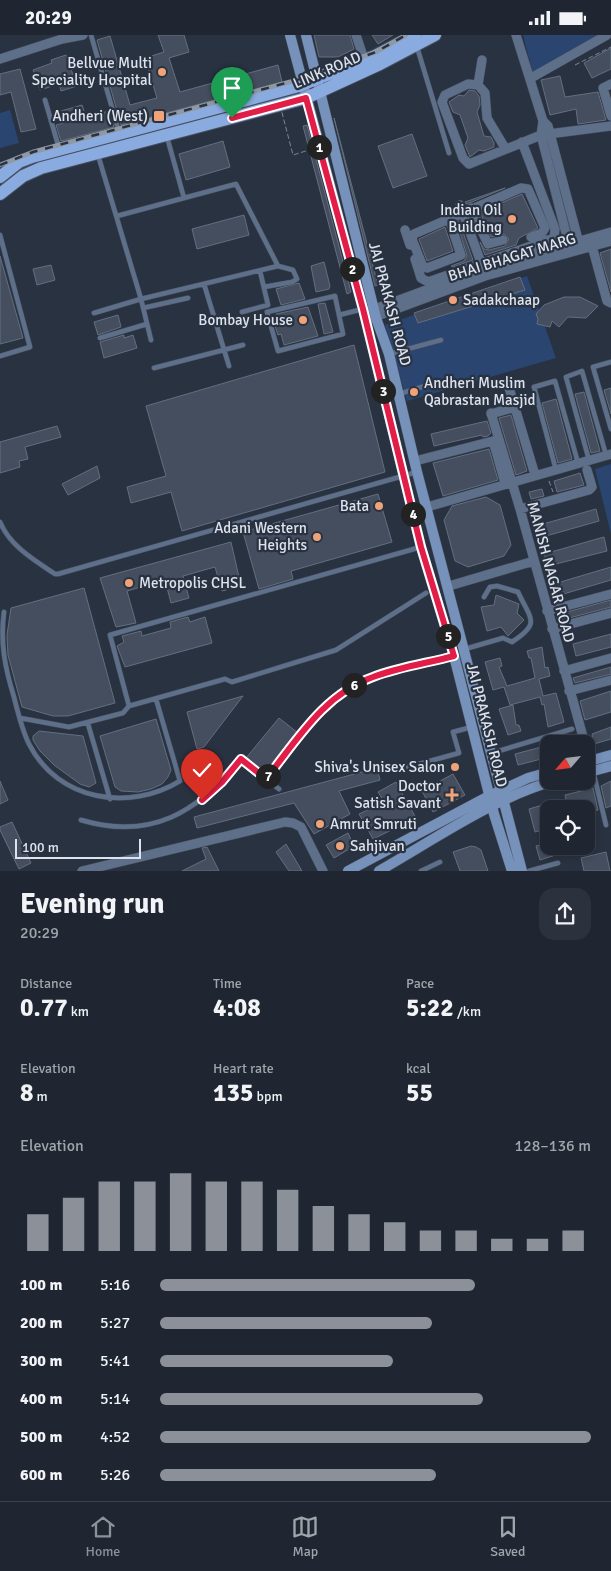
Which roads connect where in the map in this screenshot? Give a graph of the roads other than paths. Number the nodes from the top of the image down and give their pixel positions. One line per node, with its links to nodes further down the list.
1 (83, 35): 11 (street)
2 (91, 35): 24 (lane)
3 (290, 35): 18 (main road, JAI PRAKASH ROAD)
4 (306, 35): 16 (main road, JAI PRAKASH ROAD)
5 (356, 35): 13 (street)
6 (435, 35): 9 (main road, LINK ROAD)
7 (516, 35): 15 (street)
8 (607, 35): 10 (street)
9 (416, 40): 13 (main road, LINK ROAD); 31 (lane)
10 (569, 56): 14 (street); 15 (street)
11 (0, 59)
12 (482, 60): 19 (street)
13 (366, 65): 16 (main road, LINK ROAD); 20 (main road, LINK ROAD)
14 (575, 65)
15 (531, 78): 27 (street)
16 (318, 80): 18 (main road, LINK ROAD); 20 (main road, JAI PRAKASH ROAD)
17 (611, 84): 23 (street)
18 (302, 85): 21 (main road, JAI PRAKASH ROAD); 30 (main road, LINK ROAD)
19 (478, 85): 29 (street); 29 (street)
20 (321, 93): 21 (main road, LINK ROAD); 60 (main road, JAI PRAKASH ROAD)
21 (306, 98): 26 (main road, LINK ROAD); 58 (main road, JAI PRAKASH ROAD)
22 (44, 99): 30 (lane)
23 (611, 116)
24 (117, 125)
25 (611, 126): 27 (street)
26 (166, 135): 32 (main road, LINK ROAD); 35 (lane)
27 (546, 135): 28 (street); 45 (street)
28 (522, 142): 29 (street); 48 (street)
29 (505, 148)
30 (59, 150): 33 (main road, LINK ROAD)
31 (449, 153)
32 (98, 154): 34 (main road, LINK ROAD); 37 (lane)
33 (0, 177)
34 (0, 194)
35 (184, 198): 37 (lane); 47 (lane)
36 (465, 209): 38 (street); 42 (street); 43 (street); 48 (street)
37 (117, 216): 53 (lane)
38 (449, 219): 38 (street)
39 (405, 230): 48 (street)
40 (611, 232): 45 (street)
41 (0, 235): 68 (lane)
42 (531, 237)
43 (503, 240)
44 (611, 241): 46 (street, BHAI BHAGAT MARG)
45 (575, 247): 46 (street, BHAI BHAGAT MARG); 48 (street, BHAI BHAGAT MARG)
46 (592, 247): 54 (street)
47 (278, 266): 49 (lane); 51 (lane)
48 (483, 269): 60 (street)
49 (260, 271): 50 (lane); 51 (lane)
50 (204, 284): 53 (lane); 66 (lane)
51 (264, 287): 56 (lane)
52 (188, 298): 55 (lane)
53 (140, 299): 55 (lane); 57 (lane)
54 (611, 303)
55 (143, 308): 61 (lane)
56 (242, 312)
57 (94, 313)
58 (364, 314): 59 (lane); 60 (street); 82 (main road, JAI PRAKASH ROAD)
59 (339, 315): 59 (lane)
60 (376, 315): 67 (main road, JAI PRAKASH ROAD)
61 (147, 324): 62 (lane); 64 (lane)
62 (100, 338)
63 (441, 339): 67 (lane)
64 (151, 340)
65 (243, 345): 66 (lane)
66 (225, 350): 70 (lane); 71 (lane)
67 (389, 355): 74 (main road, JAI PRAKASH ROAD)
68 (0, 356)
69 (611, 362): 76 (lane)
70 (229, 366)
71 (154, 368)
72 (507, 381): 75 (street)
73 (428, 385): 74 (lane)
74 (399, 394): 80 (main road, JAI PRAKASH ROAD)
75 (515, 407): 83 (street); 84 (street)
76 (611, 429)
77 (609, 455): 79 (street); 79 (lane)
78 (578, 463): 79 (street); 81 (street); 81 (lane)
79 (588, 465): 86 (street)
80 (416, 467): 82 (lane); 84 (street); 85 (main road, JAI PRAKASH ROAD)
81 (556, 469): 83 (street)
82 (404, 475): 87 (lane); 88 (main road, JAI PRAKASH ROAD)
83 (535, 475): 84 (street)
84 (510, 480): 85 (street); 86 (street, MANISH NAGAR ROAD)
85 (427, 507): 90 (main road, JAI PRAKASH ROAD)
86 (520, 509): 89 (street, MANISH NAGAR ROAD)
87 (0, 522)
88 (421, 547): 99 (main road, JAI PRAKASH ROAD); 105 (lane)
89 (534, 561): 90 (street, MANISH NAGAR ROAD); 94 (street, MANISH NAGAR ROAD)
90 (449, 586): 98 (main road, JAI PRAKASH ROAD)
91 (426, 593): 104 (lane)
92 (611, 594): 94 (street)
93 (484, 597): 98 (lane)
94 (551, 610): 97 (street, MANISH NAGAR ROAD)
95 (4, 612): 106 (lane)
96 (611, 613): 97 (street)
97 (556, 628): 101 (street, MANISH NAGAR ROAD)
98 (465, 649): 111 (main road, JAI PRAKASH ROAD)
99 (454, 656): 108 (main road, JAI PRAKASH ROAD); 118 (lane)
100 (611, 658): 101 (street)
101 (564, 671): 103 (street, MANISH NAGAR ROAD)
102 (611, 680): 103 (street)
103 (569, 691): 110 (street, MANISH NAGAR ROAD)
104 (156, 699): 105 (lane); 124 (lane)
105 (129, 706): 107 (lane)
106 (20, 718): 107 (lane); 124 (lane)
107 (88, 724): 124 (lane)
108 (473, 727): 115 (lane); 123 (main road, JAI PRAKASH ROAD)
109 (572, 729): 111 (lane)
110 (582, 735)
111 (492, 753): 122 (main road, JAI PRAKASH ROAD)
112 (611, 755): 113 (main road)
113 (595, 764)
114 (611, 766): 116 (main road)
115 (408, 767)
116 (595, 767)
117 (540, 775): 122 (main road)
118 (266, 779): 121 (lane); 127 (lane)
119 (540, 785): 125 (main road)
120 (595, 787): 128 (lane)
121 (279, 789)
122 (501, 790): 123 (main road); 125 (main road, JAI PRAKASH ROAD)
123 (489, 796): 126 (main road, JAI PRAKASH ROAD); 134 (main road)
124 (110, 799)
125 (504, 801): 126 (main road); 138 (main road, JAI PRAKASH ROAD)
126 (492, 807): 131 (main road); 137 (main road, JAI PRAKASH ROAD)
127 (81, 820)
128 (606, 825)
129 (440, 861): 136 (lane)
130 (558, 863): 139 (lane)
131 (391, 868): 135 (main road)
132 (82, 871): 133 (street)
133 (323, 871)
134 (348, 871)
135 (379, 871)
136 (421, 871)
137 (512, 871)
138 (522, 871)
139 (529, 871)

